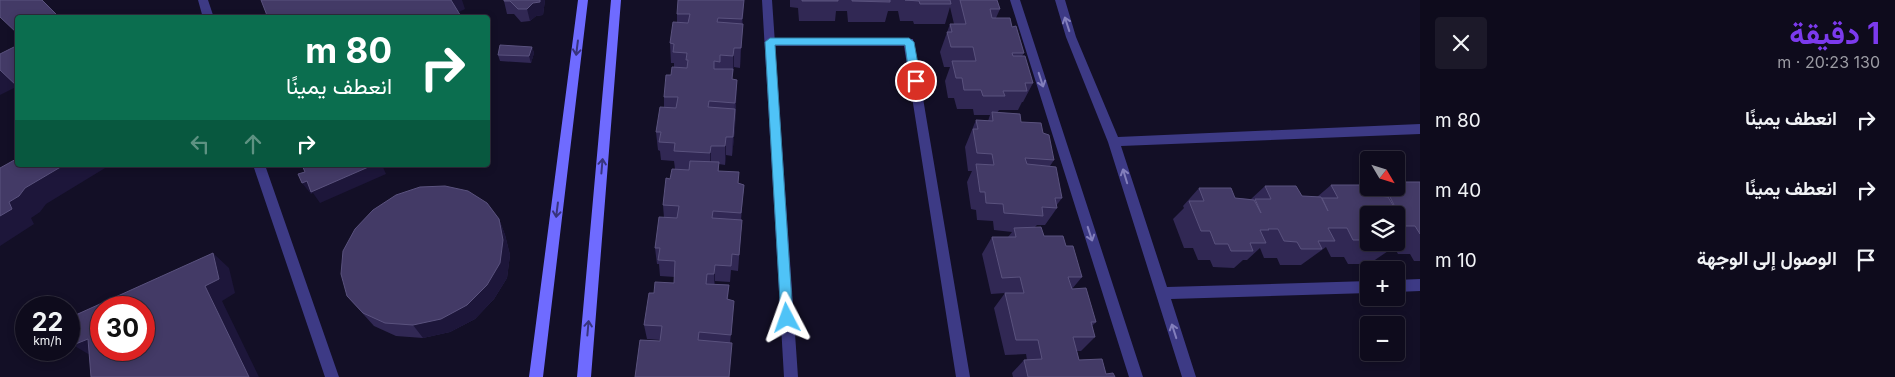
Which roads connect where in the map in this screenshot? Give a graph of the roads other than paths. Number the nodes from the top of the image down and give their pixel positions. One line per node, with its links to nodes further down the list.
1 (203, 0): 7 (street)
2 (583, 0): 17 (main road, one-way to 17)
3 (616, 0): 18 (main road, one-way to 3)
4 (767, 0): 8 (street)
5 (1015, 0): 21 (street, one-way to 21)
6 (1060, 0): 10 (street, one-way to 6)
7 (208, 15)
8 (770, 42): 19 (street); 20 (street)
9 (1420, 129): 10 (street)
10 (1114, 142): 15 (street, one-way to 10)
11 (261, 167): 16 (street)
12 (1420, 285): 13 (street)
13 (1405, 286)
14 (1360, 287): 15 (street)
15 (1162, 293): 22 (street, one-way to 15)
16 (332, 377)
17 (536, 377)
18 (584, 377)
19 (790, 377)
20 (963, 377)
21 (1136, 377)
22 (1188, 377)

